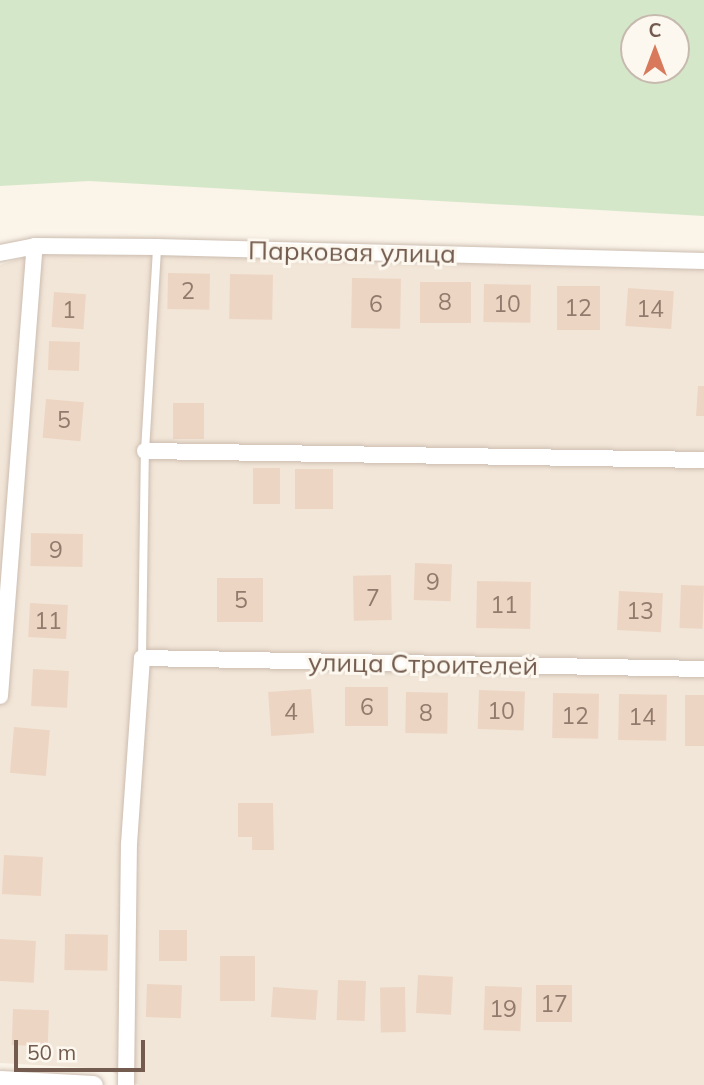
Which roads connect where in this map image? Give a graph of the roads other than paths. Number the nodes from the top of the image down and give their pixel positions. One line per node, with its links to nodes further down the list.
1 (35, 246): 2 (street, Парковая улица); 3 (street, Парковая улица); 9 (street)
2 (157, 247): 4 (street, Парковая улица); 5 (lane)
3 (0, 253)
4 (704, 261)
5 (145, 451): 6 (street); 7 (lane)
6 (704, 460)
7 (142, 658): 8 (street, улица Строителей); 12 (street)
8 (704, 669)
9 (0, 696)
10 (0, 1080): 11 (street)
11 (93, 1085)
12 (126, 1085)

